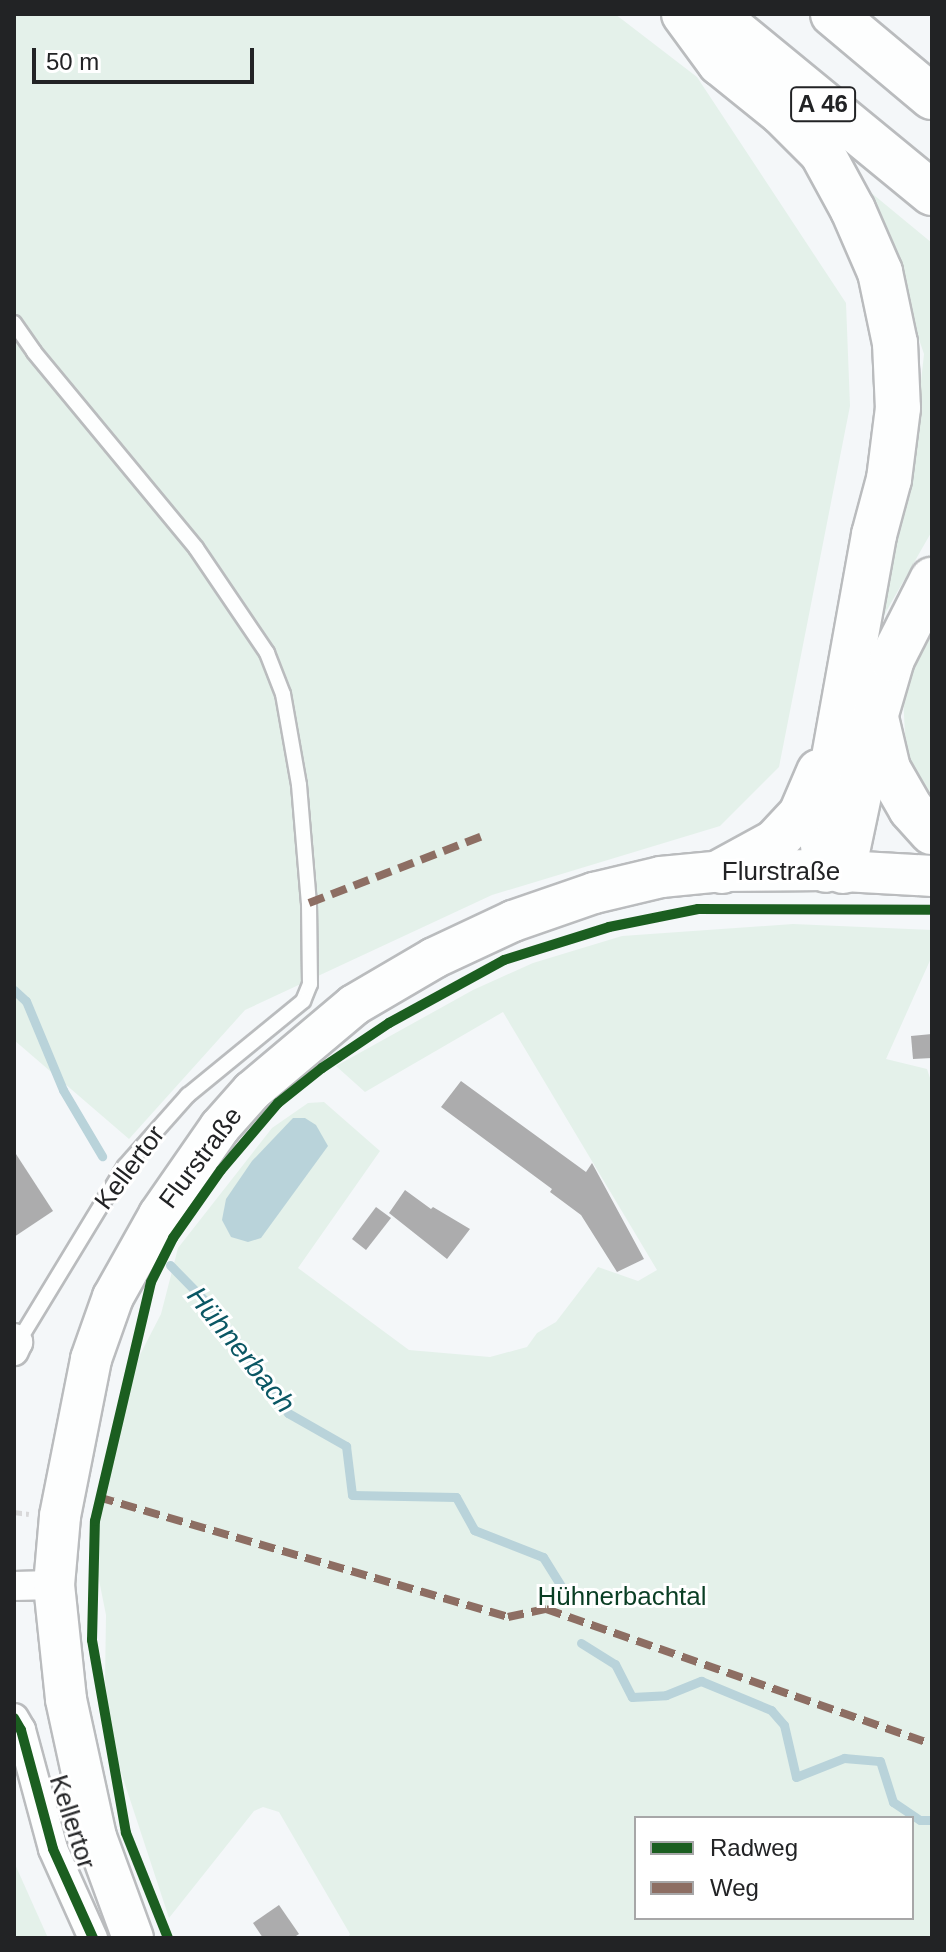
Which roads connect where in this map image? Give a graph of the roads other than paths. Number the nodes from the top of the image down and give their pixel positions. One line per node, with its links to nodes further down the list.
1 (684, 14): 9 (highway)
2 (714, 14): 5 (highway, A 46)
3 (833, 14): 4 (highway, A 46)
4 (932, 97)
5 (932, 193)
6 (14, 323): 14 (lane, Kellertor)
7 (932, 580): 8 (highway)
8 (876, 714): 10 (highway); 11 (highway)
9 (837, 733): 11 (highway); 12 (highway)
10 (932, 832)
11 (834, 870): 12 (main road, Flurstraße); 13 (main road, Flurstraße)
12 (722, 871): 15 (main road, Flurstraße)
13 (932, 876)
14 (15, 1344)
15 (54, 1585): 16 (street); 19 (main road, Flurstraße)
16 (14, 1586)
17 (14, 1718): 18 (street, Kellertor)
18 (93, 1938)
19 (133, 1938)

